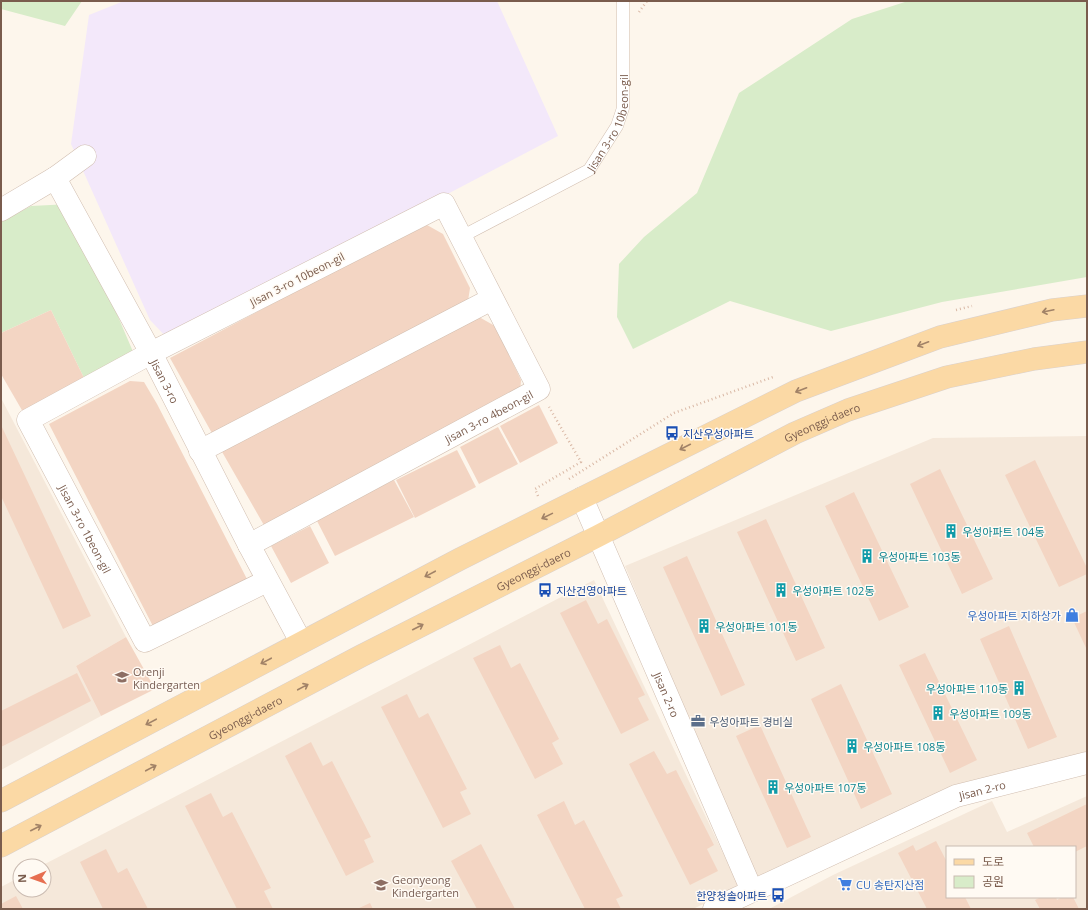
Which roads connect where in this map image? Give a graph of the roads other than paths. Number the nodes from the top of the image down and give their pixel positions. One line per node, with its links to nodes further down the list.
1 (623, 1): 5 (lane, Jisan 3-ro 10beon-gil)
2 (84, 156): 3 (street)
3 (55, 178): 4 (street); 9 (street, Jisan 3-ro)
4 (1, 210)
5 (461, 237): 6 (street, Jisan 3-ro 4beon-gil); 9 (street, Jisan 3-ro 10beon-gil)
6 (492, 299): 10 (street); 13 (street, Jisan 3-ro 4beon-gil)
7 (1087, 306): 11 (main road, one-way to 11)
8 (1087, 352): 12 (main road, Gyeonggi-daero)
9 (151, 353): 10 (street, Jisan 3-ro); 14 (street, Jisan 3-ro 1beon-gil)
10 (200, 451): 13 (street, Jisan 3-ro)
11 (582, 498): 12 (street, Jisan 2-ro); 15 (main road, one-way to 15)
12 (598, 536): 18 (main road, Gyeonggi-daero, one-way to 12); 19 (street, Jisan 2-ro)
13 (249, 545): 14 (street, Jisan 3-ro)
14 (267, 581): 15 (street, Jisan 3-ro)
15 (302, 642): 17 (main road, one-way to 17)
16 (1087, 764): 19 (street, Jisan 2-ro)
17 (1, 801)
18 (1, 846)
19 (752, 891): 20 (street, Jisan 2-ro)
20 (714, 909)

